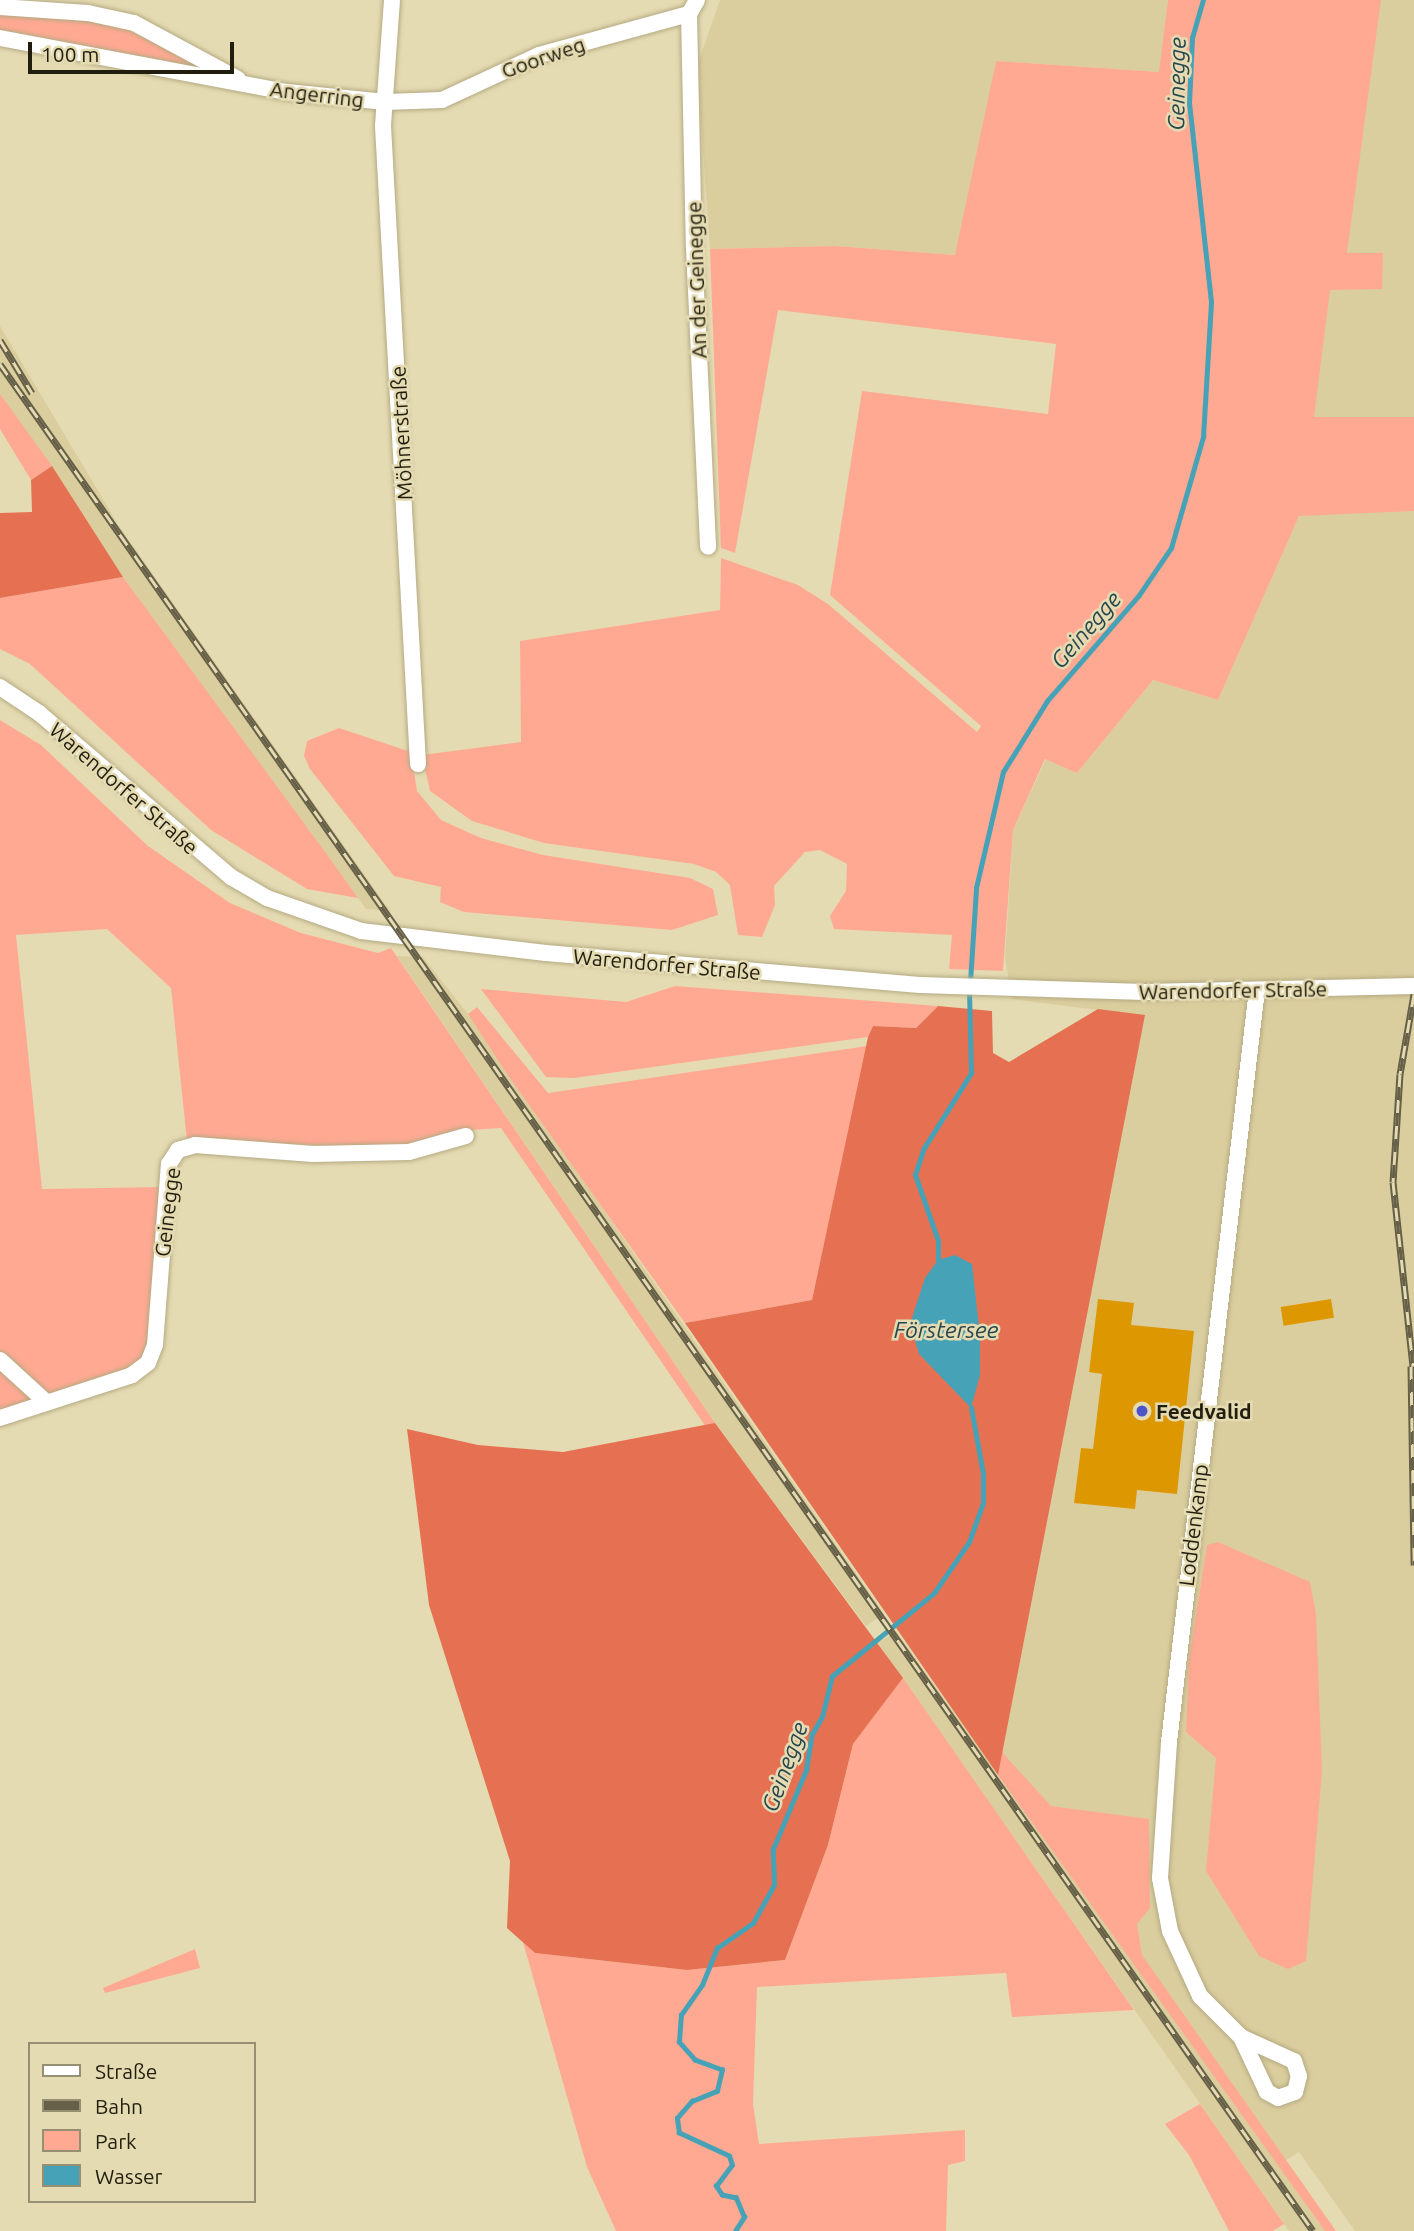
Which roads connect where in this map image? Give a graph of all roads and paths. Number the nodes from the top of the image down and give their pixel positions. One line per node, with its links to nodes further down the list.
1 (392, 0): 6 (street, Möhnerstraße)
2 (0, 7): 5 (street, Angerring)
3 (693, 7): 6 (street, Goorweg); 7 (street, An der Geinegge)
4 (0, 38): 5 (street, Angerring)
5 (249, 85): 6 (street, Angerring)
6 (384, 102): 9 (street, Möhnerstraße)
7 (708, 547)
8 (0, 687): 11 (street, Warendorfer Straße)
9 (418, 764)
10 (1414, 986): 11 (street, Warendorfer Straße)
11 (1258, 990): 18 (street, Loddenkamp)
12 (466, 1136): 15 (street, Geinegge)
13 (0, 1360): 14 (street)
14 (22, 1382): 15 (street); 16 (street)
15 (45, 1401): 16 (street, Geinegge)
16 (18, 1413): 17 (street, Geinegge)
17 (0, 1418)
18 (1241, 2037)

